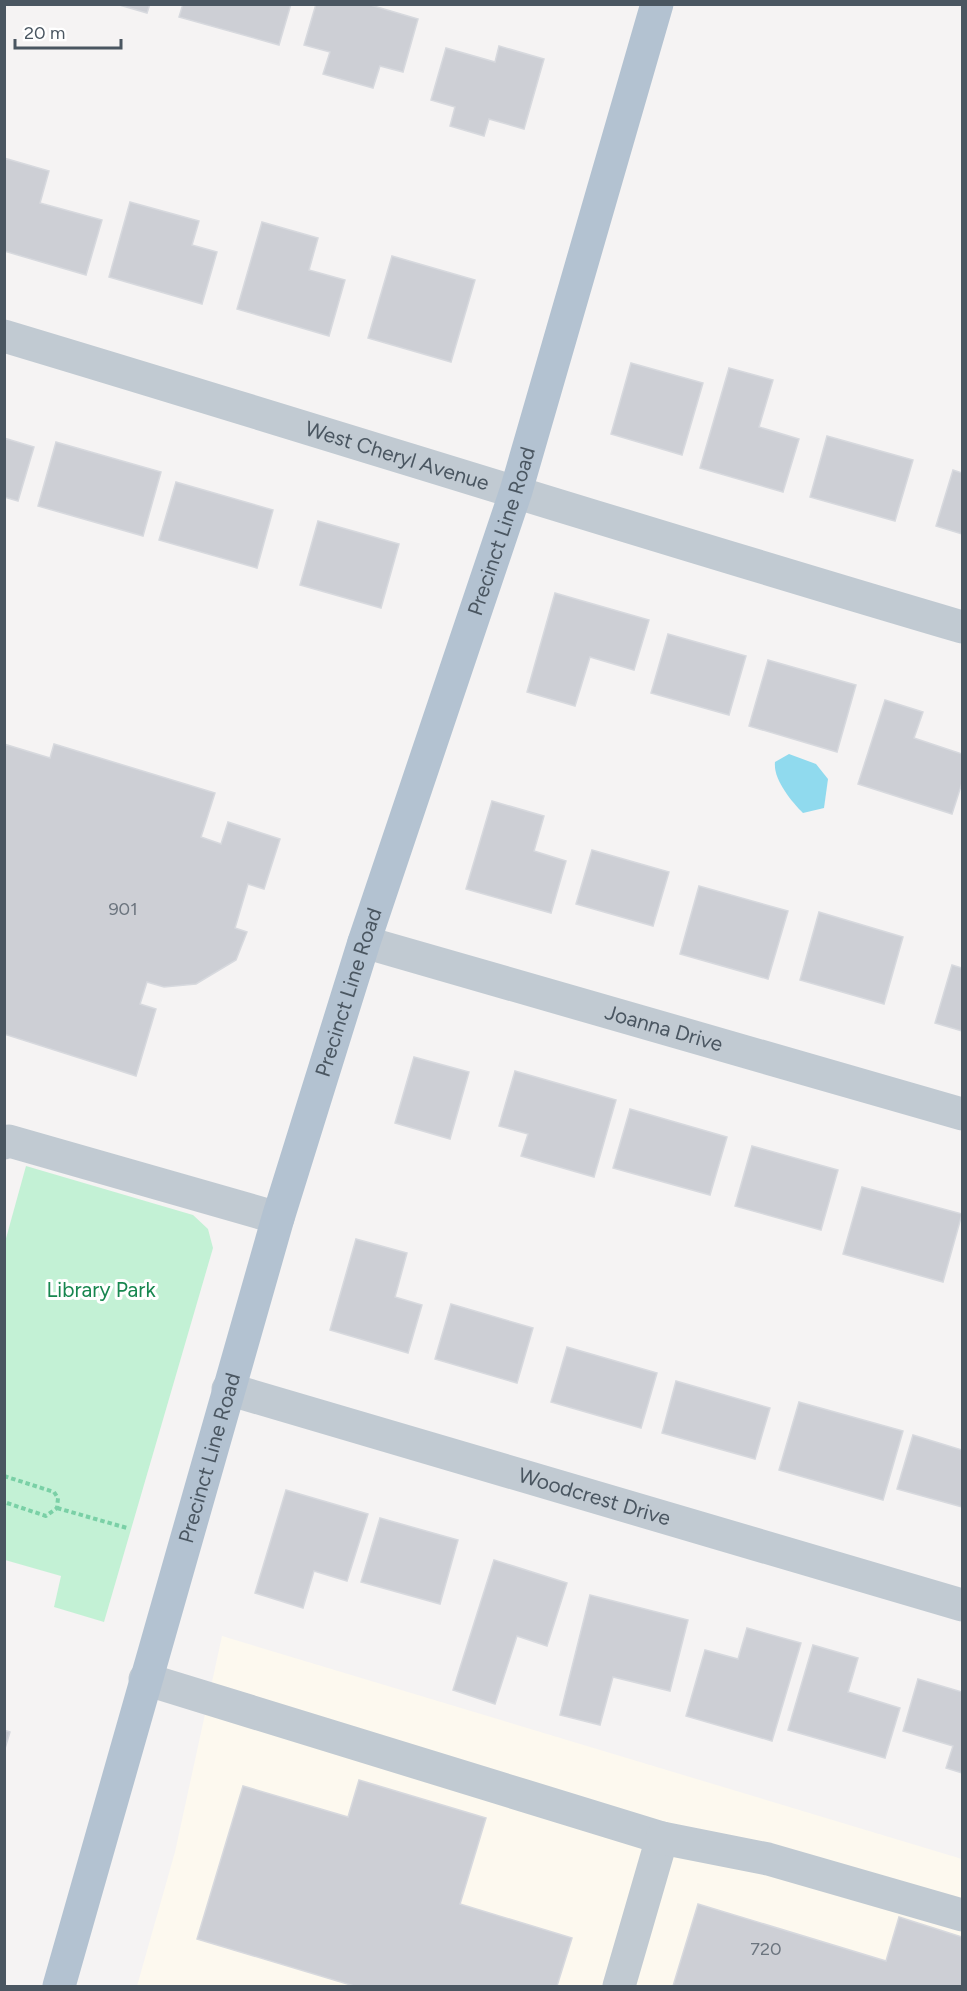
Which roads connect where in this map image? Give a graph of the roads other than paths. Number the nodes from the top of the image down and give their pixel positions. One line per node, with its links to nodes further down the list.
1 (653, 5): 3 (main road, Precinct Line Road)
2 (4, 336): 3 (street, West Cheryl Avenue)
3 (516, 491): 4 (street, West Cheryl Avenue); 5 (main road, Precinct Line Road)
4 (963, 627)
5 (364, 942): 6 (street, Joanna Drive); 8 (main road, Precinct Line Road)
6 (963, 1114)
7 (4, 1143): 8 (street)
8 (278, 1218): 9 (main road, Precinct Line Road)
9 (228, 1389): 10 (street, Woodcrest Drive); 11 (main road, Precinct Line Road)
10 (963, 1605)
11 (145, 1679): 12 (street); 15 (main road, Precinct Line Road)
12 (662, 1838): 13 (street); 14 (street)
13 (963, 1915)
14 (625, 1983)
15 (59, 1986)

